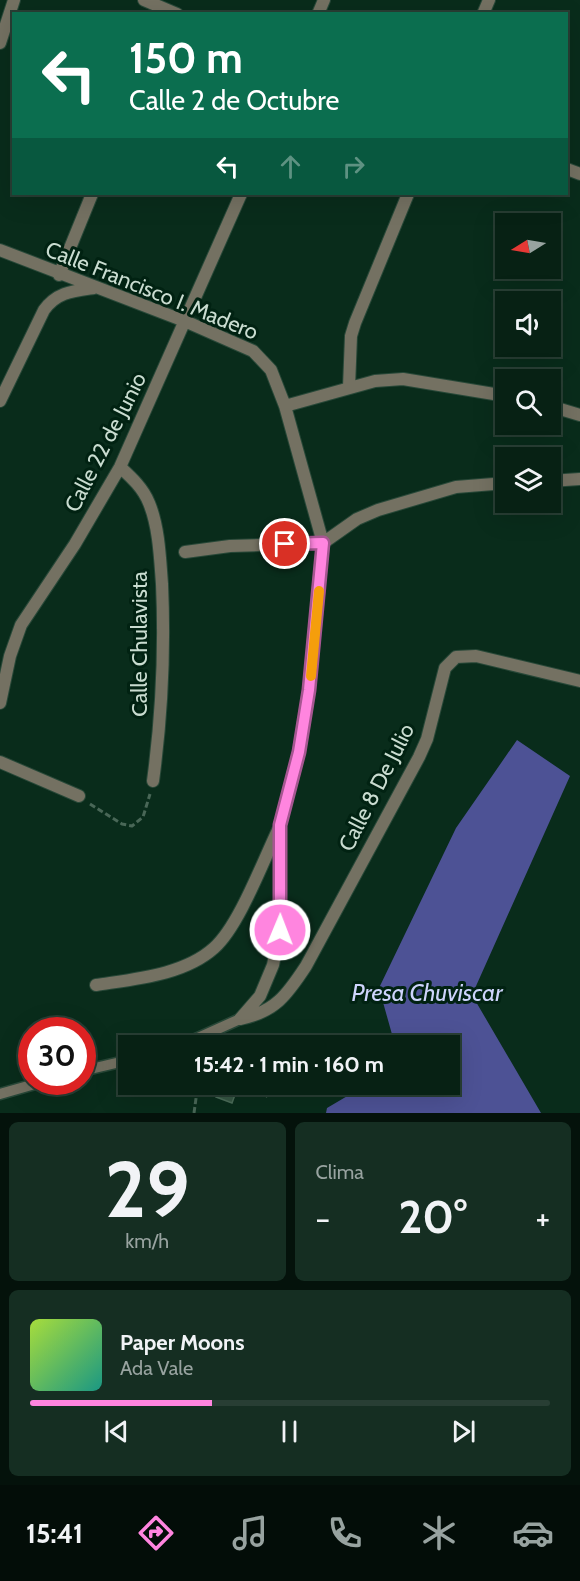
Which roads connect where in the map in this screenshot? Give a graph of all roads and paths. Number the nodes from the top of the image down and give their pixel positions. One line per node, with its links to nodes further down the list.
1 (14, 0): 4 (street)
2 (144, 0): 3 (street)
3 (170, 9)
4 (0, 43)
5 (92, 195): 9 (street)
6 (241, 195): 11 (street, Calle 22 de Junio)
7 (408, 195): 12 (street)
8 (0, 250): 9 (street, Calle Francisco I. Madero)
9 (59, 275): 10 (street, Calle Francisco I. Madero)
10 (95, 288): 11 (street, Calle Francisco I. Madero); 14 (street)
11 (187, 322): 15 (street, Calle Francisco I. Madero); 18 (street, Calle 22 de Junio)
12 (349, 387): 13 (street); 15 (street)
13 (495, 394)
14 (0, 401)
15 (285, 406): 22 (street, Calle Francisco I. Madero)
16 (561, 409): 17 (street)
17 (580, 415)
18 (120, 467): 24 (street, Calle 22 de Junio); 28 (street, Calle Chulavista)
19 (580, 479): 20 (street)
20 (561, 480)
21 (495, 484): 22 (street)
22 (323, 543): 23 (street); 30 (street)
23 (185, 552)
24 (2, 679): 26 (street, Calle 22 de Junio)
25 (580, 681): 32 (street, Calle 8 De Julio)
26 (0, 704)
27 (0, 762): 29 (street)
28 (153, 781): 29 (path)
29 (79, 796)
30 (280, 825): 31 (street); 32 (street)
31 (96, 985)
32 (240, 1019): 33 (lane)
33 (204, 1035)
34 (118, 1063): 35 (lane)
35 (96, 1068)
36 (18, 1089): 37 (lane)
37 (0, 1094)
38 (196, 1095): 41 (path)
39 (266, 1095): 40 (path)
40 (268, 1098)
41 (194, 1113)

